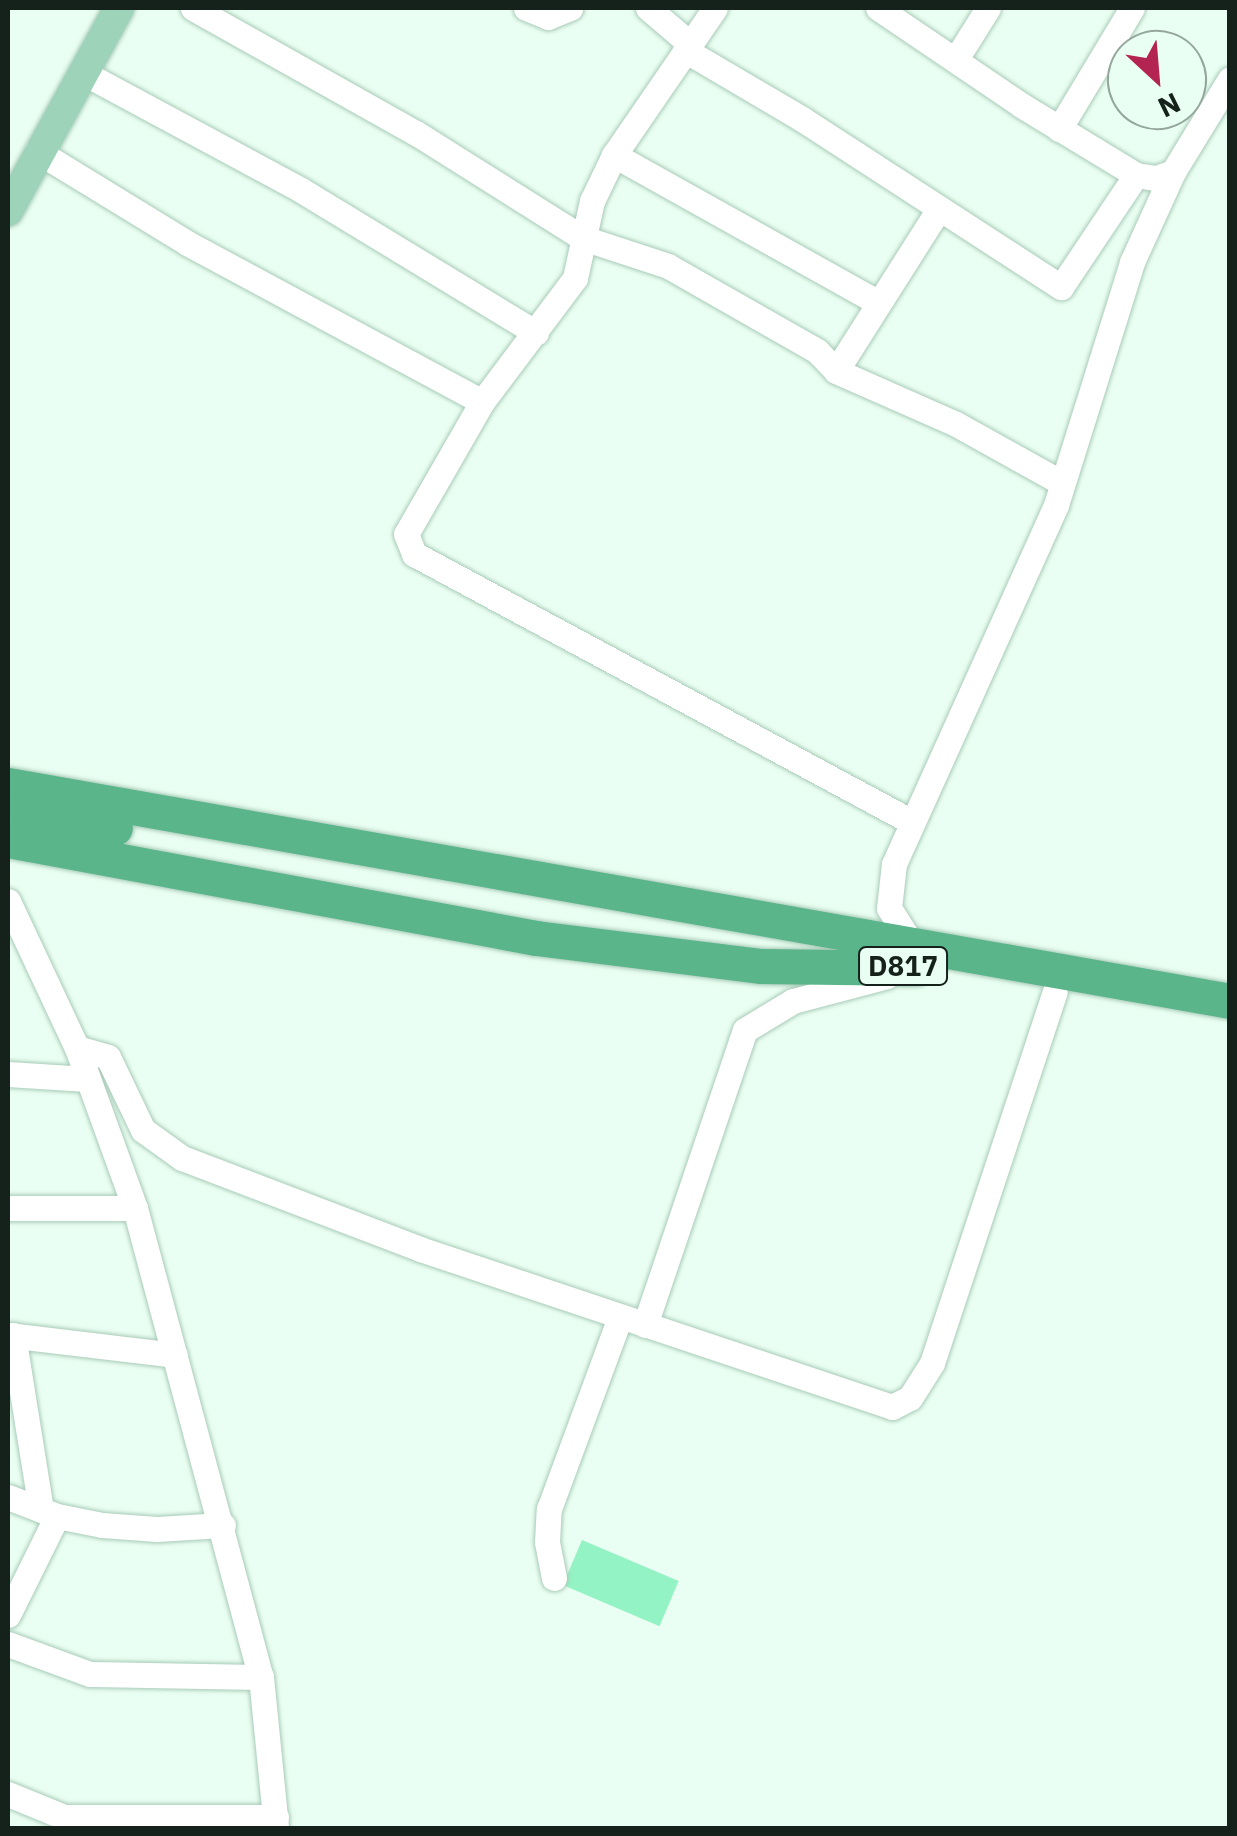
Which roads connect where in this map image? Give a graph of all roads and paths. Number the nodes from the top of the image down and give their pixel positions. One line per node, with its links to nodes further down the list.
1 (120, 8): 12 (main road)
2 (193, 8): 23 (street)
3 (526, 8): 4 (street)
4 (570, 8)
5 (648, 8): 10 (street)
6 (714, 8): 10 (street)
7 (878, 8): 11 (street)
8 (988, 8): 11 (street)
9 (1132, 8): 15 (street)
10 (687, 46): 17 (street); 21 (street)
11 (956, 59): 15 (street)
12 (82, 72): 14 (main road); 25 (street)
13 (1230, 79): 18 (street)
14 (63, 106): 16 (main road); 20 (main road)
15 (1060, 128): 19 (street)
16 (37, 152): 22 (main road); 27 (street)
17 (614, 154): 23 (street); 24 (street)
18 (1173, 172): 19 (street); 28 (street)
19 (1136, 175): 21 (street)
20 (8, 190)
21 (939, 208): 24 (street)
22 (8, 211)
23 (583, 238): 25 (street); 26 (street)
24 (878, 302): 26 (street)
25 (536, 333): 27 (street)
26 (836, 372): 28 (street)
27 (482, 402): 31 (street)
28 (1062, 483): 31 (street)
29 (8, 785): 33 (highway)
30 (8, 812): 33 (highway)
31 (912, 822): 35 (street)
32 (8, 840): 35 (highway)
33 (578, 897): 35 (highway, D817)
34 (8, 902): 39 (street)
35 (914, 957): 36 (highway, D817); 37 (highway, D817); 45 (street)
36 (1055, 992): 38 (highway, D817); 45 (street)
37 (1230, 1001)
38 (1230, 1023)
39 (77, 1048): 41 (street); 44 (street)
40 (8, 1074): 41 (street)
41 (87, 1079): 43 (street)
42 (8, 1208): 43 (street)
43 (135, 1208): 47 (street)
44 (620, 1317): 45 (street); 51 (street)
45 (645, 1325)
46 (10, 1335): 47 (street); 49 (street)
47 (176, 1355): 50 (street)
48 (8, 1496): 49 (street)
49 (49, 1513): 50 (street); 52 (street)
50 (223, 1525): 54 (street)
51 (554, 1578)
52 (8, 1615)
53 (8, 1644): 54 (street)
54 (261, 1677): 57 (street)
55 (8, 1794): 56 (street)
56 (61, 1823): 57 (street)
57 (276, 1823)

